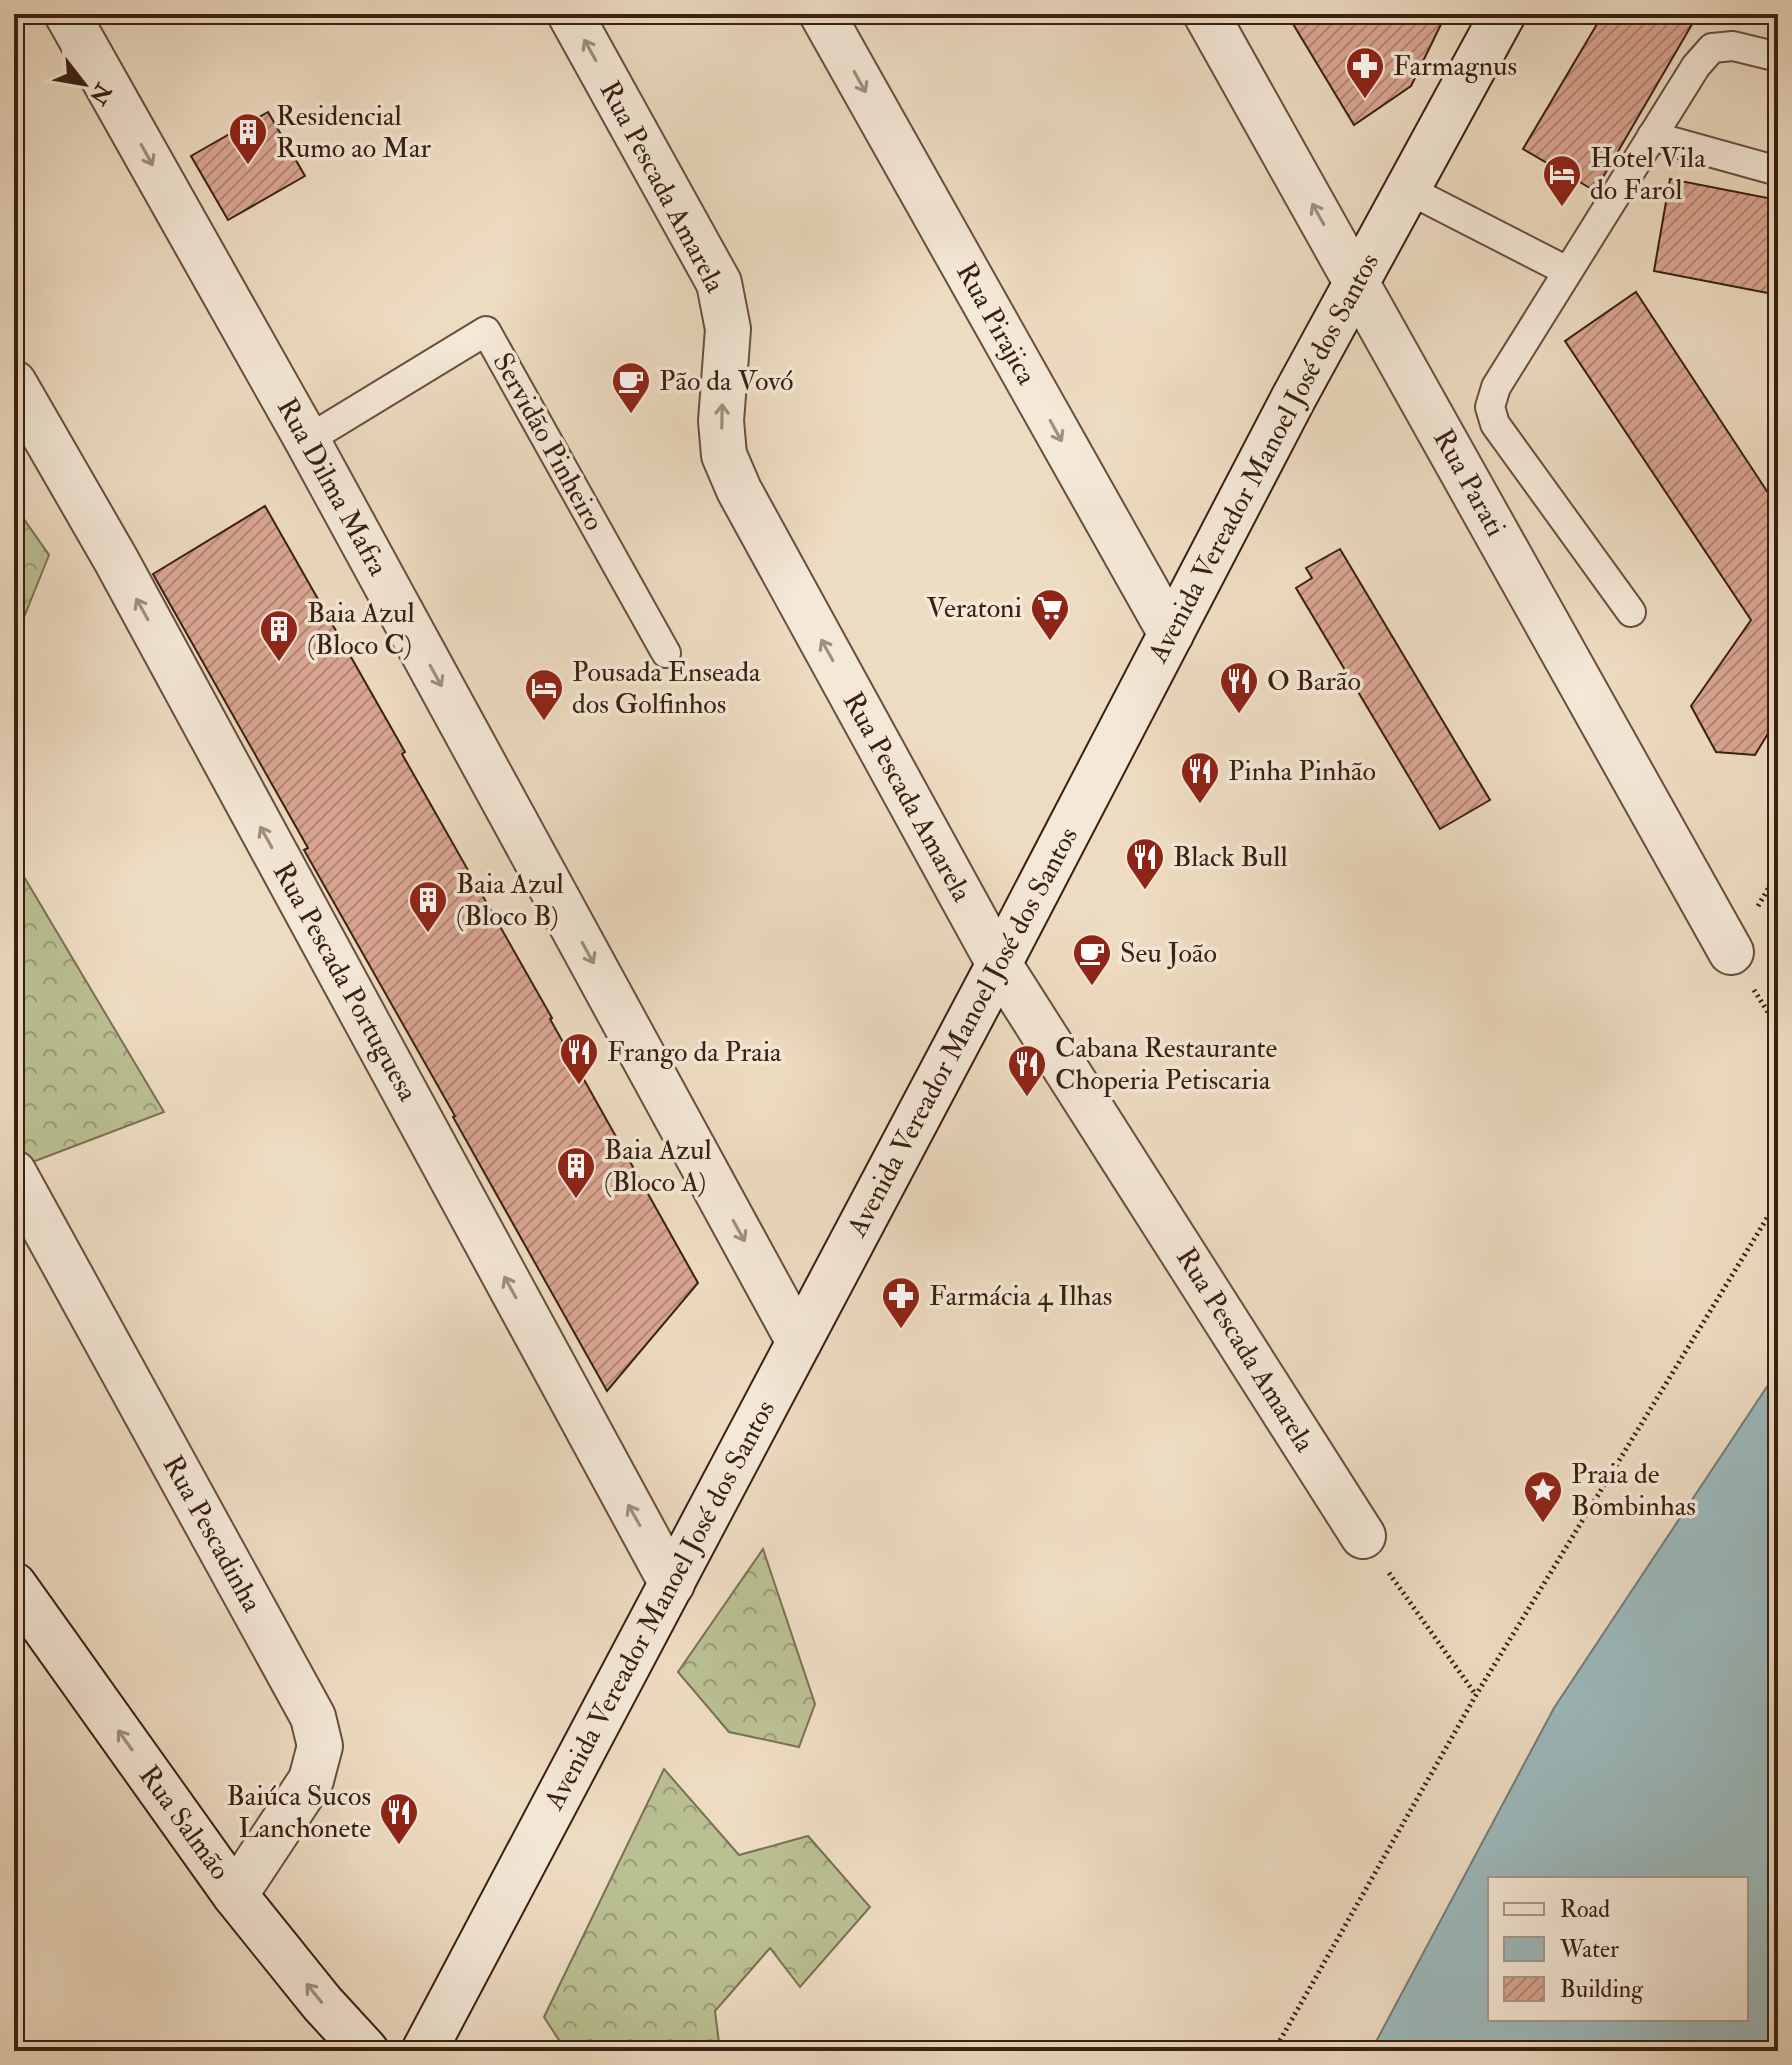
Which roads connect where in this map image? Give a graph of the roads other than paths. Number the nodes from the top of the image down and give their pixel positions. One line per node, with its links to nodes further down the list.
1 (67, 14): 13 (street, Rua Dilma Mafra, one-way to 13)
2 (570, 14): 18 (street, Rua Pescada Amarela, one-way to 2)
3 (822, 14): 15 (street, Rua Pirajica, one-way to 15)
4 (1206, 14): 11 (street, Rua Parati, one-way to 4)
5 (1503, 14): 9 (street, Avenida Vereador Manoel José dos Santos)
6 (1778, 57): 7 (lane)
7 (1652, 136): 8 (lane); 10 (lane)
8 (1778, 171)
9 (1407, 189): 10 (lane); 11 (street, Avenida Vereador Manoel José dos Santos)
10 (1567, 271): 14 (lane)
11 (1356, 282): 15 (street, Avenida Vereador Manoel José dos Santos); 17 (street, Rua Parati)
12 (14, 383): 22 (street, Rua Pescada Portuguesa, one-way to 12)
13 (307, 440): 16 (lane, Servidão Pinheiro); 20 (street, Rua Dilma Mafra, one-way to 20)
14 (1631, 612)
15 (1171, 634): 18 (street, Avenida Vereador Manoel José dos Santos)
16 (666, 653)
17 (1731, 952)
18 (999, 964): 20 (street, Avenida Vereador Manoel José dos Santos); 21 (street, Rua Pescada Amarela)
19 (14, 1173): 24 (street, Rua Pescadinha)
20 (799, 1342): 22 (street, Avenida Vereador Manoel José dos Santos)
21 (1363, 1536)
22 (672, 1584): 26 (street, Avenida Vereador Manoel José dos Santos)
23 (14, 1585): 24 (street, Rua Salmão, one-way to 23)
24 (235, 1895): 25 (street, Rua Salmão, one-way to 24)
25 (366, 2051)
26 (424, 2051)

